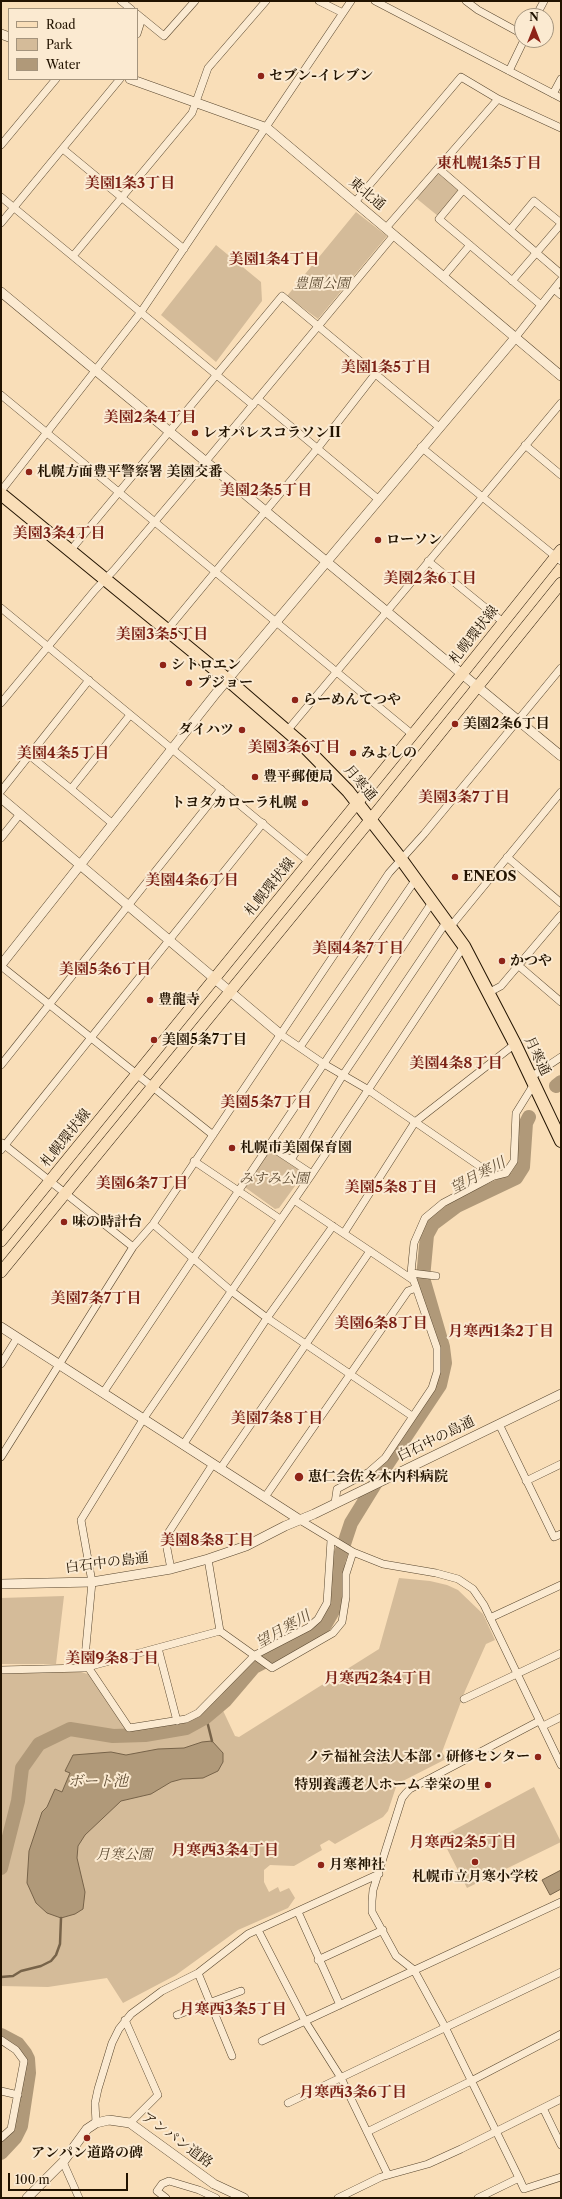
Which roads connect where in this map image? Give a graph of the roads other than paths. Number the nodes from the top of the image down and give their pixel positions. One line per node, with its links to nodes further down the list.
1 (121, 1): 8 (street)
2 (195, 1): 10 (street)
3 (266, 1): 22 (street)
4 (319, 1): 9 (street)
5 (351, 1): 9 (street)
6 (375, 1): 14 (street)
7 (466, 1): 12 (street)
8 (130, 8)
9 (344, 11): 23 (street)
10 (140, 16): 11 (street)
11 (138, 28)
12 (514, 30)
13 (520, 48): 14 (street)
14 (509, 71): 19 (street)
15 (561, 79): 19 (street)
16 (55, 80): 25 (street)
17 (119, 80): 26 (street)
18 (133, 80): 22 (street, 東北通)
19 (553, 94): 21 (street)
20 (498, 98): 24 (street); 27 (street); 31 (street)
21 (561, 98)
22 (196, 102): 23 (street, 東北通); 30 (street)
23 (267, 128): 31 (street, 東北通); 39 (street)
24 (561, 128)
25 (1, 145)
26 (63, 149): 30 (street); 32 (street)
27 (438, 168): 28 (street); 35 (street)
28 (463, 190): 36 (street); 38 (street)
29 (1, 197): 32 (street)
30 (121, 197): 39 (street); 41 (street)
31 (355, 202): 35 (street, 東北通)
32 (14, 207): 33 (street); 41 (street)
33 (1, 223)
34 (561, 224): 36 (street); 40 (street)
35 (386, 228): 37 (street, 東北通)
36 (510, 230): 40 (street)
37 (394, 235): 43 (street, 東北通); 51 (street)
38 (470, 245): 43 (street); 45 (street)
39 (184, 249): 50 (street)
40 (537, 253): 42 (street); 45 (street)
41 (72, 256): 50 (street)
42 (561, 274)
43 (443, 277): 52 (street, 東北通)
44 (561, 280): 46 (street)
45 (512, 281): 49 (street)
46 (554, 289): 48 (street); 49 (street)
47 (1, 292): 53 (street)
48 (561, 296)
49 (541, 305): 52 (street)
50 (141, 312): 53 (street); 55 (street)
51 (318, 326): 54 (street); 55 (street); 58 (street)
52 (515, 338): 56 (street, 東北通); 60 (street)
53 (94, 371): 61 (street); 62 (street)
54 (376, 373): 60 (street); 65 (street)
55 (216, 374): 58 (street); 61 (street)
56 (561, 376)
57 (1, 395): 62 (street)
58 (255, 402): 65 (street); 66 (street)
59 (561, 403): 63 (street)
60 (439, 427): 64 (street)
61 (170, 431): 66 (street); 69 (street)
62 (46, 432): 68 (street); 69 (street)
63 (525, 445): 67 (street); 71 (street)
64 (421, 447): 71 (street); 72 (street)
65 (317, 449): 72 (street); 73 (street)
66 (206, 461): 73 (street); 74 (street)
67 (561, 475)
68 (1, 491)
69 (119, 492): 74 (street); 75 (street)
70 (1, 494): 75 (highway, 月寒通)
71 (483, 497): 76 (street); 78 (street)
72 (378, 500): 77 (street)
73 (266, 511): 77 (street); 79 (street)
74 (155, 521): 79 (street); 80 (street)
75 (70, 551): 80 (highway, 月寒通)
76 (559, 556): 85 (main road, 札幌環状線)
77 (326, 561): 83 (street); 84 (street)
78 (428, 561): 83 (street); 85 (street)
79 (216, 571): 84 (street); 86 (street)
80 (105, 579): 86 (highway, 月寒通); 87 (street)
81 (561, 583): 93 (main road)
82 (1, 608): 87 (street)
83 (387, 611): 89 (street); 90 (street)
84 (276, 621): 89 (street); 92 (street)
85 (503, 622): 90 (main road, 札幌環状線)
86 (167, 630): 92 (highway, 月寒通)
87 (48, 646): 91 (street); 94 (street)
88 (561, 668): 96 (street)
89 (336, 671): 97 (street); 98 (street)
90 (462, 674): 93 (street); 98 (main road, 札幌環状線)
91 (89, 680): 95 (street); 100 (street)
92 (228, 680): 97 (highway, 月寒通); 99 (street)
93 (477, 687): 96 (street); 109 (main road)
94 (1, 702)
95 (130, 715): 99 (street); 102 (street)
96 (518, 720): 101 (street); 114 (street)
97 (287, 731): 107 (highway, 月寒通)
98 (413, 735): 107 (main road, 札幌環状線)
99 (172, 750): 103 (street); 111 (street)
100 (29, 755): 102 (street); 104 (street)
101 (561, 756)
102 (71, 789): 111 (street)
103 (221, 789): 110 (street); 120 (street)
104 (1, 791)
105 (561, 792): 113 (street)
106 (1, 798): 108 (street)
107 (358, 803): 109 (highway, 月寒通); 115 (main road, 札幌環状線)
108 (20, 814): 112 (street); 116 (street)
109 (371, 819): 114 (highway, 月寒通); 128 (main road)
110 (263, 823): 115 (street); 123 (street)
111 (113, 824): 116 (street)
112 (1, 838)
113 (507, 857): 119 (street); 122 (street)
114 (401, 859): 117 (highway, 月寒通); 132 (street)
115 (309, 862): 127 (main road, 札幌環状線)
116 (81, 865): 120 (street); 125 (street)
117 (416, 879): 118 (highway, 月寒通); 135 (street)
118 (433, 901): 122 (highway, 月寒通); 137 (street)
119 (561, 903)
120 (128, 905): 123 (street); 131 (street)
121 (561, 915): 126 (street)
122 (449, 923): 124 (highway, 月寒通); 140 (street)
123 (169, 940): 127 (street); 133 (street)
124 (464, 946): 129 (highway, 月寒通); 143 (street)
125 (1, 966): 131 (street)
126 (519, 966): 129 (street); 130 (street)
127 (214, 977): 128 (street); 139 (main road, 札幌環状線)
128 (230, 990): 132 (street); 142 (main road)
129 (488, 993): 134 (highway, 月寒通)
130 (561, 1002)
131 (49, 1005): 133 (street); 138 (street)
132 (280, 1034): 135 (street); 145 (street)
133 (90, 1038): 139 (street); 148 (street)
134 (515, 1044): 141 (highway, 月寒通); 144 (street)
135 (300, 1047): 137 (street)
136 (561, 1057): 141 (street)
137 (324, 1064): 140 (street); 147 (street)
138 (1, 1065)
139 (137, 1075): 142 (street); 153 (main road, 札幌環状線)
140 (343, 1075): 143 (street); 149 (street)
141 (533, 1081): 146 (highway, 月寒通); 152 (street)
142 (152, 1086): 145 (street); 155 (main road)
143 (367, 1089): 144 (street); 151 (street)
144 (415, 1122): 152 (street); 160 (street)
145 (213, 1135): 150 (street)
146 (561, 1141)
147 (268, 1145): 149 (street); 154 (street)
148 (2, 1146): 153 (street)
149 (291, 1160): 151 (street)
150 (194, 1161): 154 (street); 158 (street)
151 (312, 1174): 156 (street)
152 (494, 1176): 166 (street)
153 (49, 1182): 155 (street); 161 (main road, 札幌環状線)
154 (239, 1191): 157 (street); 164 (street)
155 (65, 1194): 162 (street); 165 (main road)
156 (294, 1200): 157 (street); 159 (street)
157 (280, 1219): 169 (street)
158 (153, 1224): 162 (street); 164 (street)
159 (332, 1226): 160 (street); 170 (street)
160 (344, 1233): 163 (street)
161 (1, 1241)
162 (133, 1247): 175 (street)
163 (370, 1251): 166 (street); 173 (street)
164 (194, 1258): 169 (street); 177 (street)
165 (1, 1272)
166 (414, 1275): 167 (street); 168 (street)
167 (436, 1276)
168 (416, 1288): 176 (street); 179 (street)
169 (230, 1290): 170 (street); 180 (street)
170 (267, 1318): 173 (street); 182 (street)
171 (1, 1327): 172 (street)
172 (17, 1338): 174 (street); 175 (street)
173 (306, 1345): 176 (street); 185 (street)
174 (1, 1364)
175 (59, 1364): 177 (street); 183 (street)
176 (350, 1374): 179 (street); 187 (street)
177 (103, 1394): 180 (street)
178 (561, 1394): 181 (street, 白石中の島通)
179 (412, 1416): 188 (street)
180 (144, 1418): 182 (street); 195 (street)
181 (499, 1424): 186 (street); 188 (street, 白石中の島通)
182 (182, 1445): 185 (street)
183 (1, 1457)
184 (561, 1464): 186 (street)
185 (216, 1467): 187 (street); 194 (street)
186 (526, 1481): 190 (street)
187 (265, 1497): 189 (street)
188 (335, 1503): 189 (street, 白石中の島通)
189 (300, 1520): 191 (street); 193 (street, 白石中の島通)
190 (561, 1534)
191 (331, 1540): 192 (street); 202 (street)
192 (351, 1551): 198 (street); 202 (street)
193 (208, 1559): 194 (street, 白石中の島通); 199 (street)
194 (171, 1569): 195 (street, 白石中の島通)
195 (92, 1582): 196 (street, 白石中の島通); 203 (street)
196 (1, 1584)
197 (561, 1585): 198 (street)
198 (490, 1618): 205 (street)
199 (220, 1631): 200 (street); 202 (street)
200 (158, 1648): 203 (street); 208 (street)
201 (561, 1653): 205 (street)
202 (257, 1657): 208 (street)
203 (86, 1667): 204 (street); 208 (street)
204 (1, 1670)
205 (516, 1674): 206 (street); 209 (street)
206 (464, 1699)
207 (561, 1718): 209 (street)
208 (177, 1721)
209 (541, 1724): 210 (street); 211 (street)
210 (561, 1765)
211 (379, 1874): 213 (street); 215 (street)
212 (561, 1902): 217 (street)
213 (298, 1912): 214 (street); 216 (street)
214 (258, 1930): 219 (street); 225 (street)
215 (383, 1930): 216 (street); 217 (street)
216 (318, 1960): 222 (street)
217 (414, 1970): 222 (street); 226 (street)
218 (561, 1972): 226 (street)
219 (198, 1973): 221 (street); 224 (street)
220 (241, 1991): 221 (street)
221 (210, 2003): 223 (street); 230 (street)
222 (340, 2005): 225 (street)
223 (176, 2015)
224 (126, 2020): 238 (street); 239 (street)
225 (305, 2021): 229 (street); 231 (street)
226 (445, 2027): 231 (street); 232 (street)
227 (561, 2034): 232 (street)
228 (1, 2040): 234 (street)
229 (262, 2041)
230 (232, 2056)
231 (340, 2078): 236 (street); 240 (street)
232 (471, 2081): 240 (street); 241 (street)
233 (1, 2091): 234 (street)
234 (18, 2095): 242 (street)
235 (561, 2099): 237 (street)
236 (288, 2104)
237 (543, 2108): 241 (street); 243 (street)
238 (96, 2123): 239 (street, アンパン道路); 244 (street)
239 (130, 2123): 248 (street, アンパン道路)
240 (367, 2132): 245 (street)
241 (496, 2132): 245 (street); 247 (street)
242 (1, 2138)
243 (561, 2145)
244 (63, 2162): 249 (street); 250 (street)
245 (388, 2175): 254 (street)
246 (561, 2177): 247 (street)
247 (519, 2178): 255 (street)
248 (234, 2196): 253 (street, アンパン道路)
249 (27, 2198)
250 (79, 2198)
251 (166, 2198): 252 (street)
252 (216, 2198)
253 (244, 2198)
254 (338, 2198)
255 (478, 2198)

